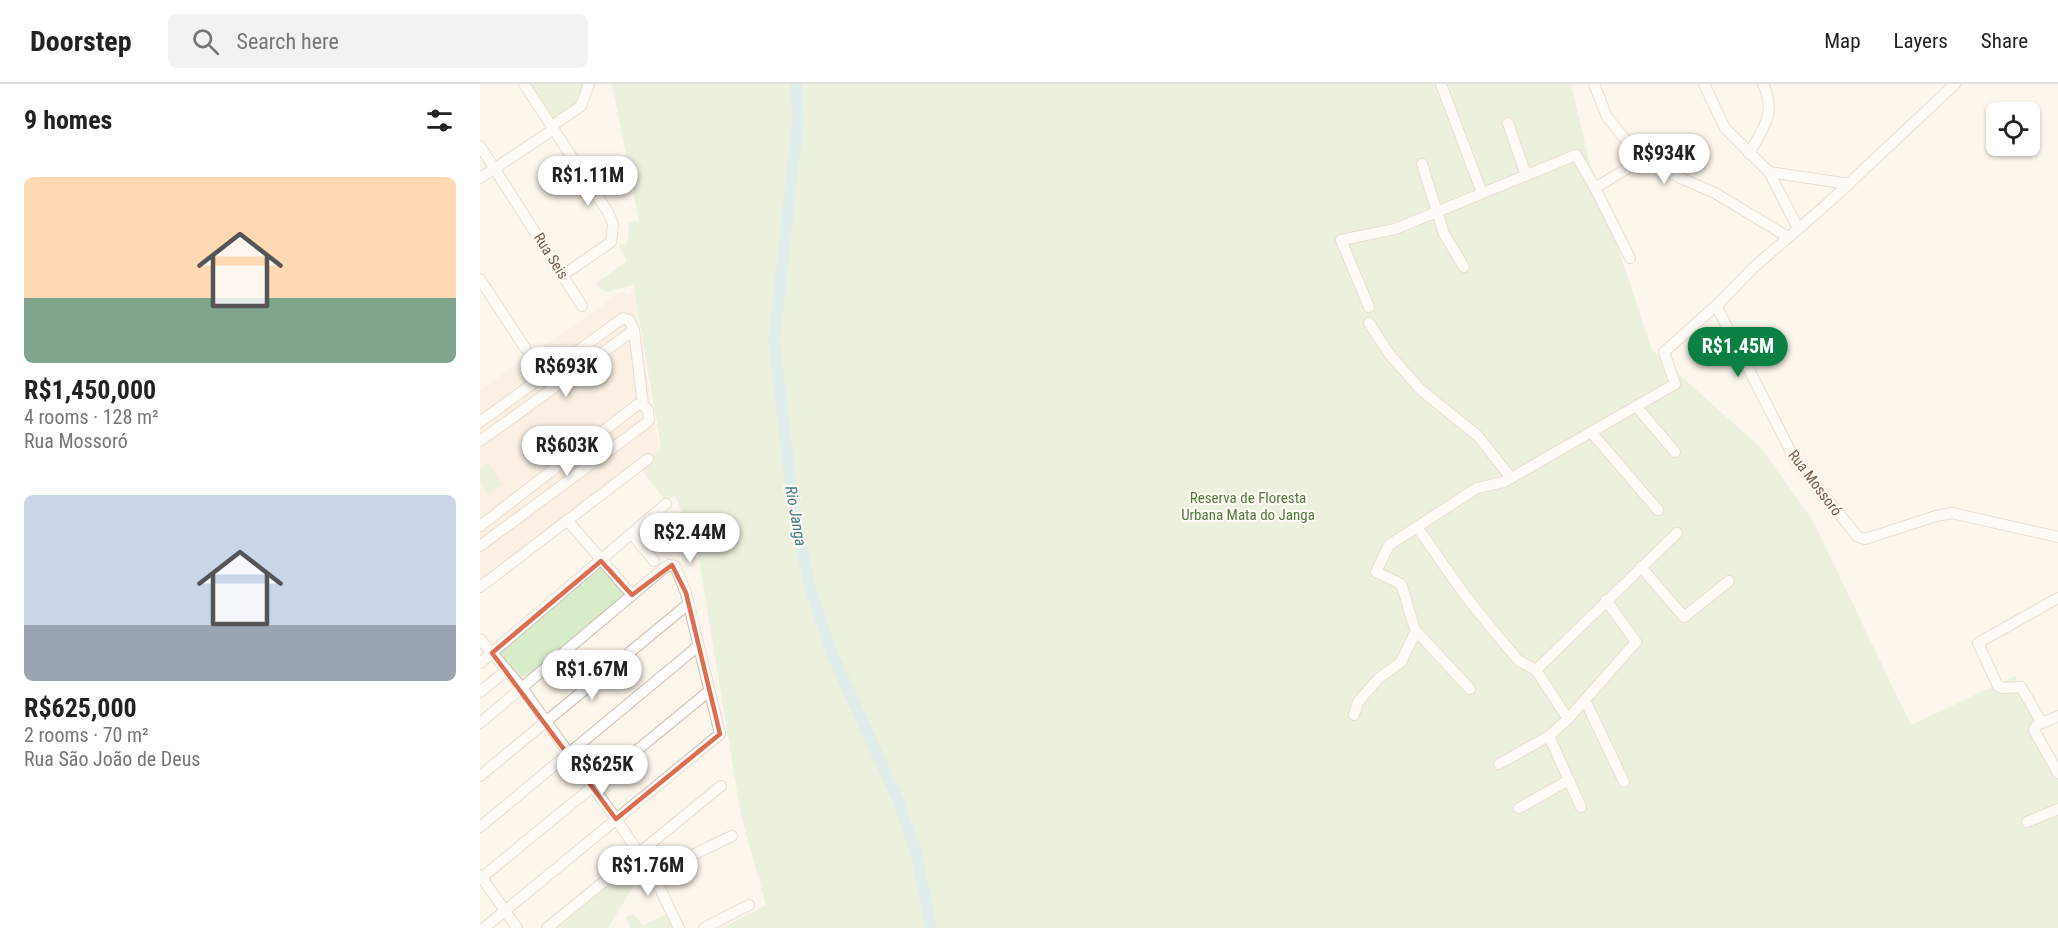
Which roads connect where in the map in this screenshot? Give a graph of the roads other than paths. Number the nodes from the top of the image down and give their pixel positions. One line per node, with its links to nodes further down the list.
1 (524, 84): 9 (street)
2 (1441, 84): 20 (street)
3 (1594, 84): 12 (street)
4 (1704, 84): 11 (street)
5 (1764, 84): 11 (street)
6 (1955, 84): 18 (street)
7 (588, 89): 9 (street)
8 (1508, 123): 16 (street)
9 (553, 128): 14 (street); 26 (street)
10 (480, 146): 14 (street, Rua Seis)
11 (1749, 154): 15 (street)
12 (1646, 157): 19 (street); 23 (street)
13 (1422, 164): 21 (street)
14 (495, 169): 17 (street); 26 (street, Rua Seis)
15 (1769, 172): 18 (street); 22 (street)
16 (1526, 175): 19 (street); 20 (street)
17 (480, 178)
18 (1849, 184): 22 (street)
19 (1595, 188): 24 (street)
20 (1482, 194): 21 (street)
21 (1436, 212): 25 (street); 30 (street)
22 (1798, 228): 23 (street)
23 (1788, 237): 28 (street)
24 (1630, 258)
25 (1464, 267)
26 (563, 275): 29 (street, Rua Seis)
27 (480, 279): 33 (street)
28 (1719, 303): 37 (street); 55 (street, Rua Mossoró)
29 (582, 306)
30 (1368, 307)
31 (1369, 323): 43 (street)
32 (634, 330): 34 (street); 35 (street); 36 (street)
33 (525, 348)
34 (548, 372): 35 (street); 38 (street)
35 (558, 386): 40 (street)
36 (640, 405): 44 (street); 47 (street)
37 (1636, 406): 39 (street); 41 (street)
38 (480, 422)
39 (1592, 432): 43 (street); 46 (street)
40 (480, 441)
41 (1675, 452)
42 (648, 459): 49 (street)
43 (1511, 478): 51 (street)
44 (517, 498): 47 (street); 50 (street)
45 (666, 504): 48 (street)
46 (1658, 510)
47 (526, 511): 56 (street)
48 (657, 512): 53 (street); 54 (street)
49 (567, 520): 57 (street); 61 (street)
50 (480, 526)
51 (1417, 527): 66 (street); 72 (street)
52 (1677, 533): 59 (street)
53 (632, 534): 57 (street); 58 (street)
54 (672, 537)
55 (2058, 537)
56 (480, 546)
57 (602, 561): 62 (street); 69 (street)
58 (654, 561)
59 (1641, 567): 60 (street); 64 (street)
60 (1729, 581)
61 (480, 587)
62 (632, 595): 65 (street); 73 (street)
63 (2058, 598): 83 (street)
64 (1606, 600): 72 (street); 77 (street)
65 (687, 604): 68 (street); 81 (street)
66 (1416, 631): 74 (street); 78 (street)
67 (480, 639): 69 (street)
68 (697, 647): 76 (street); 85 (street)
69 (492, 653): 70 (street); 71 (street)
70 (480, 663)
71 (507, 670): 73 (street); 75 (street)
72 (1536, 670): 80 (street)
73 (522, 688): 81 (street); 82 (street)
74 (1470, 689)
75 (480, 692)
76 (708, 692): 91 (street); 96 (street)
77 (1585, 699): 80 (street); 90 (street)
78 (1354, 715)
79 (2058, 716): 83 (street)
80 (1568, 719): 84 (street)
81 (546, 721): 85 (street); 88 (street)
82 (480, 723)
83 (2042, 723): 87 (street)
84 (1549, 736): 86 (street); 89 (street)
85 (568, 752): 91 (street); 98 (street)
86 (1499, 764)
87 (2058, 773)
88 (480, 776)
89 (1569, 780): 93 (street); 94 (street)
90 (1624, 782)
91 (592, 786): 96 (street); 102 (street)
92 (721, 786): 100 (street)
93 (1581, 807)
94 (1519, 808)
95 (2058, 809): 97 (street)
96 (616, 819): 100 (street); 104 (street)
97 (2027, 822)
98 (480, 827)
99 (732, 836): 101 (street)
100 (639, 852): 101 (street); 107 (street)
101 (653, 874): 108 (street)
102 (481, 878): 104 (street)
103 (749, 905): 109 (street)
104 (504, 910): 105 (street); 106 (street)
105 (483, 928)
106 (517, 928)
107 (547, 928)
108 (679, 928)
109 (704, 928)

